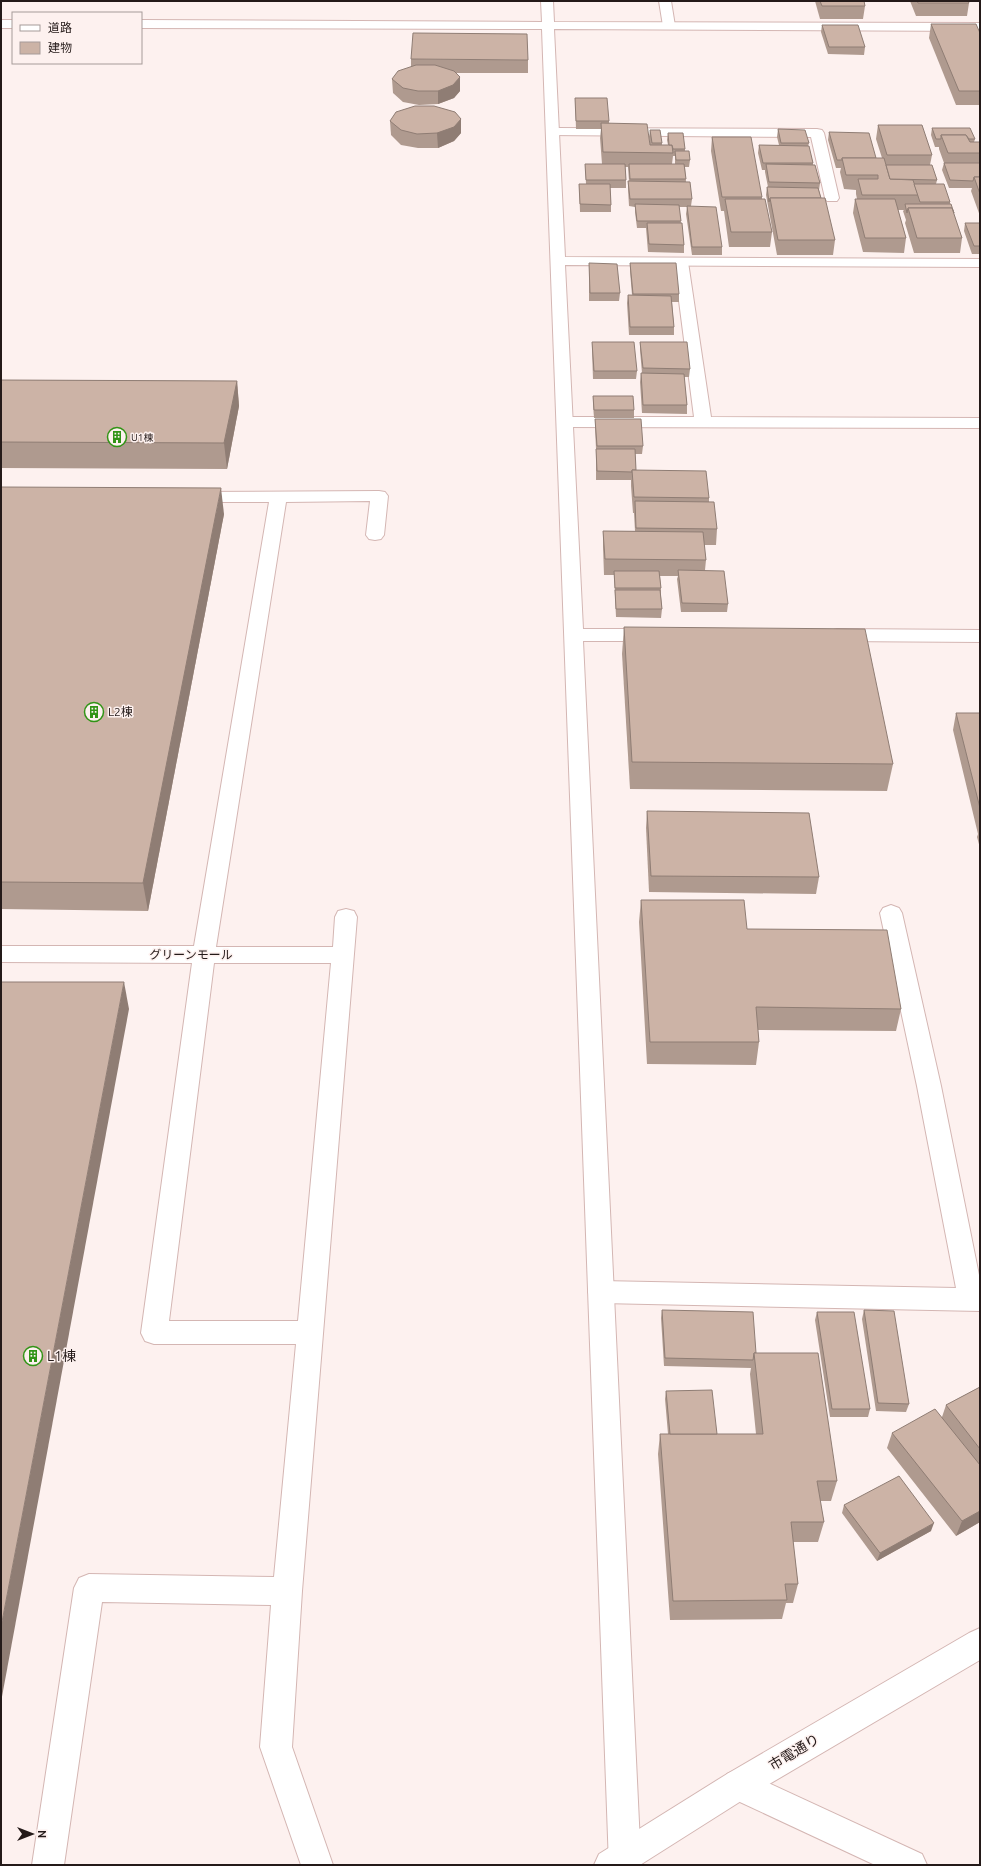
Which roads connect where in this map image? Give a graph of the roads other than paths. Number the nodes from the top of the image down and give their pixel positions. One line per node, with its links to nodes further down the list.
1 (547, 1): 6 (street)
2 (665, 1): 7 (street)
3 (1, 24): 4 (street)
4 (12, 24)
5 (142, 24): 6 (street)
6 (549, 26): 7 (street); 9 (street)
7 (669, 26): 8 (street)
8 (980, 27)
9 (553, 132): 10 (street); 11 (street)
10 (832, 198)
11 (558, 261): 12 (street); 14 (street)
12 (681, 262): 13 (street); 15 (street)
13 (980, 262)
14 (565, 422): 15 (street); 20 (street)
15 (703, 422): 16 (street)
16 (980, 423)
17 (175, 497): 18 (street)
18 (278, 498): 19 (street); 27 (street)
19 (375, 535)
20 (574, 635): 21 (street); 29 (street)
21 (673, 635)
22 (822, 635): 23 (street)
23 (980, 636)
24 (891, 913): 30 (street)
25 (346, 917): 28 (street)
26 (1, 954): 27 (street, グリーンモール)
27 (204, 955): 28 (street, グリーンモール); 31 (street)
28 (343, 955): 31 (street)
29 (601, 1292): 30 (street); 35 (street)
30 (975, 1300)
31 (310, 1332): 32 (street)
32 (287, 1591): 36 (street); 37 (street)
33 (980, 1643): 34 (street, 市電通り)
34 (738, 1785): 35 (street, 市電通り); 38 (street)
35 (620, 1862)
36 (48, 1865)
37 (317, 1865)
38 (911, 1865)

